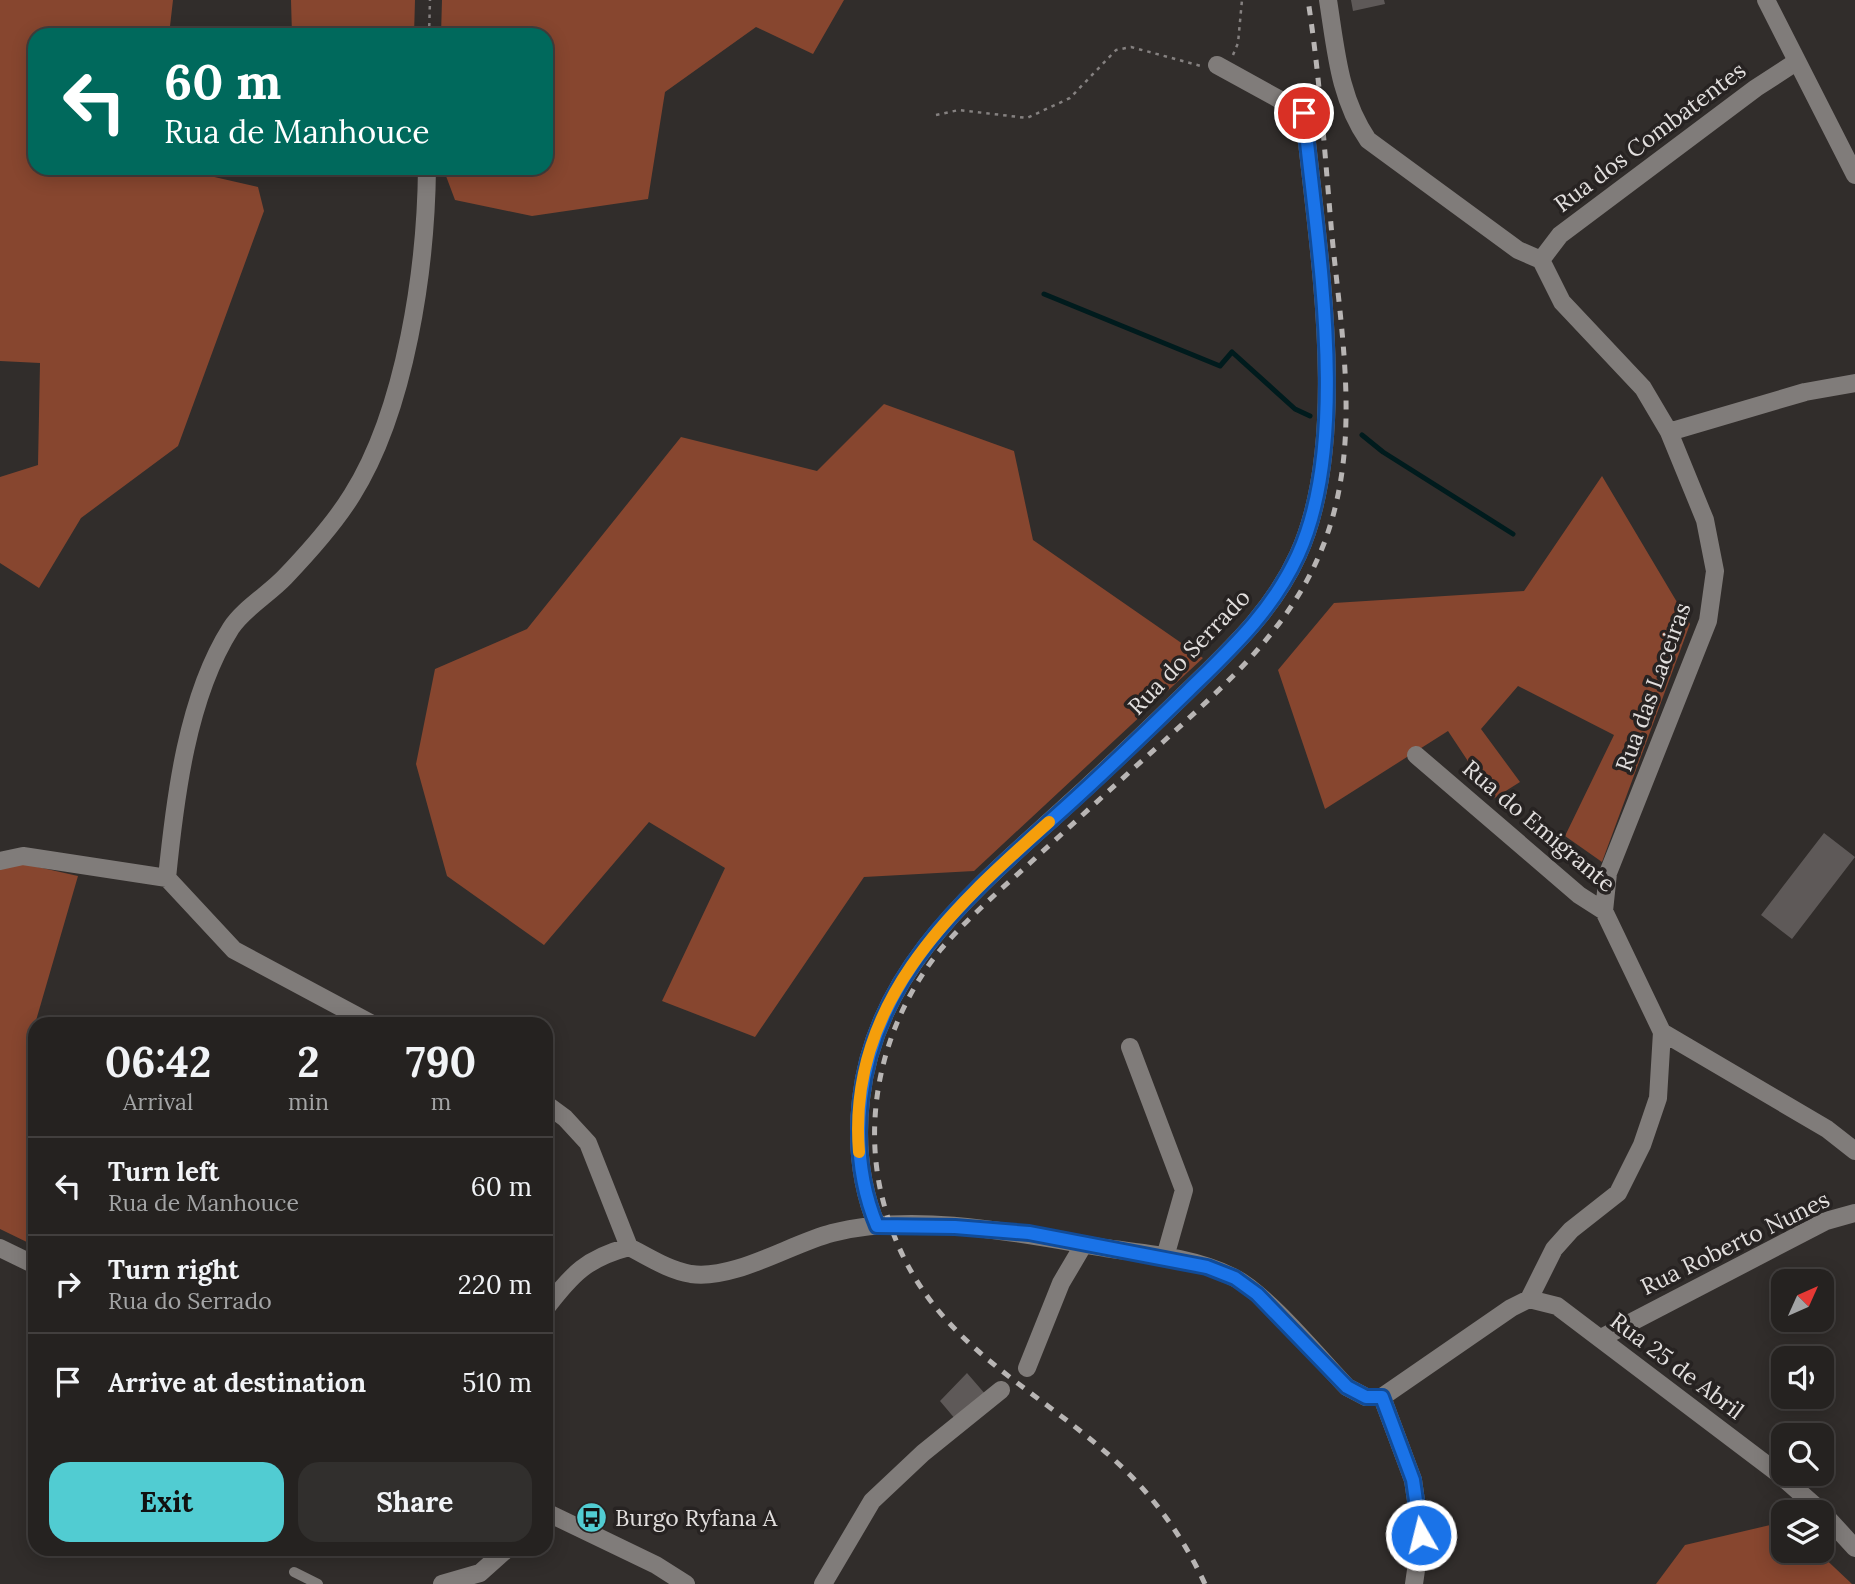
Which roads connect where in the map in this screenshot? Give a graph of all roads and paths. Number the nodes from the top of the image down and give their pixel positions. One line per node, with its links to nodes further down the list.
1 (430, 0): 5 (path)
2 (1242, 0): 7 (path)
3 (1328, 0): 10 (street)
4 (1766, 0): 6 (street)
5 (429, 28)
6 (1796, 62): 12 (street); 13 (street, Rua dos Combatentes)
7 (1222, 68): 8 (street); 9 (path)
8 (1304, 113): 10 (path); 26 (street, Rua do Serrado)
9 (936, 115)
10 (1352, 118): 13 (street)
11 (427, 175): 18 (street)
12 (1855, 175)
13 (1541, 260): 15 (street, Rua das Laceiras)
14 (1855, 383): 15 (street)
15 (1669, 432): 19 (street, Rua das Laceiras)
16 (1416, 755): 19 (street, Rua do Emigrante)
17 (0, 861): 18 (street)
18 (167, 878): 20 (street)
19 (1604, 911): 21 (street, Rua do Emigrante)
20 (359, 1017)
21 (1662, 1032): 24 (street); 33 (street, Rua do Emigrante)
22 (1130, 1048): 30 (street)
23 (553, 1109): 28 (street)
24 (1855, 1151)
25 (1855, 1213): 34 (street, Rua Roberto Nunes)
26 (877, 1226): 27 (street); 28 (street)
27 (1084, 1244): 30 (street); 35 (street)
28 (629, 1247): 32 (street)
29 (0, 1248): 31 (street)
30 (1165, 1257): 37 (street)
31 (28, 1262)
32 (553, 1298)
33 (1529, 1299): 34 (street, Rua 25 de Abril); 37 (street)
34 (1601, 1338): 38 (street, Rua 25 de Abril)
35 (1027, 1368)
36 (1002, 1390): 47 (street)
37 (1382, 1397): 48 (street)
38 (1808, 1500)
39 (553, 1515): 46 (street)
40 (1834, 1525): 41 (street, Rua 25 de Abril)
41 (1855, 1548)
42 (499, 1556): 45 (street)
43 (294, 1572): 44 (lane)
44 (318, 1584)
45 (442, 1584)
46 (686, 1584)
47 (822, 1584)
48 (1414, 1584)

